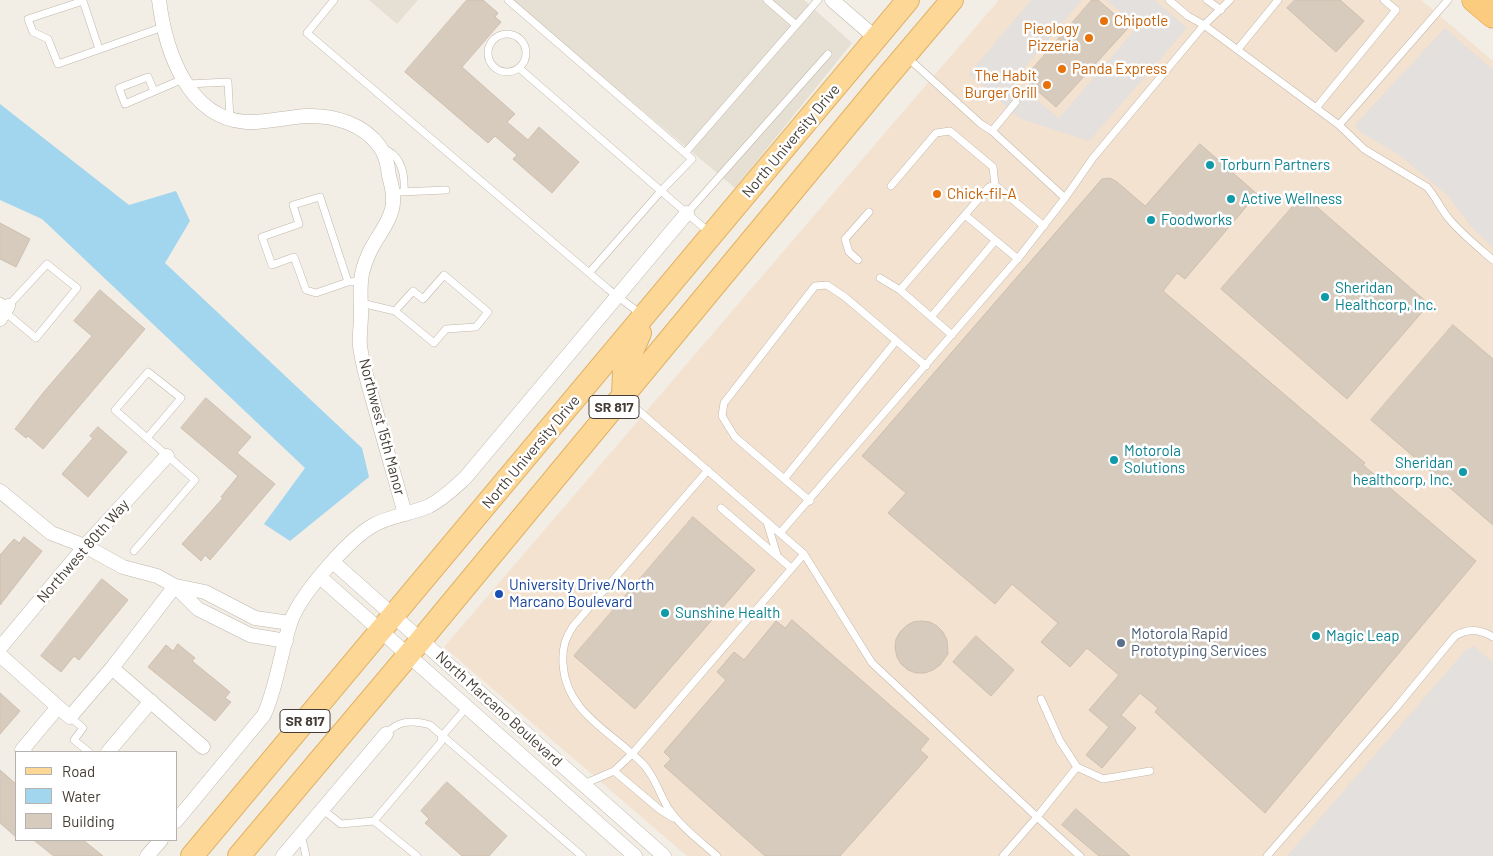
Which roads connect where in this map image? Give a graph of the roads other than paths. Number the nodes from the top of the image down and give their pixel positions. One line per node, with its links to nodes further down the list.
1 (159, 0): 20 (street, Northwest 15th Manor)
2 (334, 0): 51 (lane)
3 (508, 0): 35 (lane)
4 (767, 0): 18 (lane)
5 (818, 0): 18 (lane)
6 (832, 0): 21 (street)
7 (908, 0): 21 (main road, North University Drive / SR 817); 25 (main road)
8 (952, 0): 25 (main road, SR 817)
9 (1169, 0): 19 (lane)
10 (1207, 0): 16 (lane)
11 (1230, 0): 16 (lane)
12 (1278, 0): 23 (lane)
13 (1384, 0): 31 (lane)
14 (1448, 0): 33 (lane)
15 (1474, 0): 17 (highway)
16 (1221, 10): 19 (lane)
17 (1493, 16)
18 (796, 25): 35 (lane)
19 (1204, 25): 23 (lane); 41 (lane)
20 (163, 27): 22 (lane); 27 (street, Northwest 15th Manor)
21 (877, 39): 28 (main road); 46 (main road, North University Drive / SR 817)
22 (99, 49): 22 (lane)
23 (1238, 49): 31 (lane)
24 (828, 54): 43 (lane)
25 (906, 56): 28 (main road, SR 817); 34 (lane)
26 (519, 68): 26 (lane); 39 (lane)
27 (185, 82): 29 (lane); 32 (street, Northwest 15th Manor); 32 (lane)
28 (881, 84): 64 (main road, SR 817)
29 (154, 92): 29 (lane)
30 (1016, 102): 34 (lane)
31 (1316, 108): 33 (lane)
32 (230, 118): 40 (street, Northwest 15th Manor)
33 (1339, 126): 50 (lane)
34 (992, 131): 41 (lane)
35 (685, 153): 39 (lane)
36 (995, 185): 37 (lane); 44 (lane); 45 (lane)
37 (891, 186)
38 (446, 190): 40 (lane)
39 (661, 191): 43 (lane); 51 (lane)
40 (399, 193): 53 (street, Northwest 15th Manor)
41 (1066, 198): 45 (lane)
42 (868, 212): 49 (lane)
43 (687, 213): 46 (lane); 55 (street)
44 (965, 215): 47 (lane); 54 (lane)
45 (1044, 226): 48 (lane)
46 (712, 235): 59 (main road, North University Drive / SR 817)
47 (995, 241): 48 (lane); 60 (lane)
48 (1018, 259): 61 (lane)
49 (858, 260)
50 (1493, 260)
51 (589, 273): 55 (lane)
52 (880, 278): 54 (lane)
53 (354, 281): 53 (lane); 56 (street, Northwest 15th Manor)
54 (900, 290): 60 (lane)
55 (618, 296): 59 (lane); 72 (street)
56 (361, 303): 58 (lane); 72 (street, Northwest 15th Manor)
57 (3, 310): 57 (lane)
58 (395, 312): 58 (lane)
59 (644, 317): 64 (main road); 84 (main road, North University Drive / SR 817)
60 (931, 317): 61 (lane)
61 (952, 335): 63 (lane)
62 (896, 341): 63 (lane); 68 (lane); 68 (lane)
63 (926, 366): 70 (lane)
64 (622, 397): 67 (lane); 87 (main road, SR 817)
65 (146, 438): 65 (lane); 66 (lane)
66 (167, 456): 75 (street, Northwest 80th Way); 76 (lane)
67 (708, 470): 73 (lane); 102 (lane)
68 (784, 479): 70 (lane)
69 (2, 497): 75 (street)
70 (810, 501): 74 (lane)
71 (721, 508): 78 (lane)
72 (405, 514): 79 (street)
73 (767, 522): 74 (lane); 78 (lane)
74 (780, 533): 77 (lane)
75 (85, 546): 82 (street); 88 (street, Northwest 80th Way)
76 (134, 551)
77 (804, 554): 80 (lane); 108 (lane)
78 (778, 556): 80 (lane)
79 (333, 562): 81 (street); 84 (street, North Marcano Boulevard)
80 (791, 568): 102 (lane)
81 (320, 577): 83 (street); 84 (street, North Marcano Boulevard)
82 (175, 586): 83 (street); 86 (street); 90 (street)
83 (290, 623): 86 (street)
84 (387, 623): 87 (street, North Marcano Boulevard); 87 (street, North Marcano Boulevard); 116 (main road, North University Drive / SR 817)
85 (1492, 635): 126 (lane)
86 (286, 641): 109 (street)
87 (415, 647): 94 (street, North Marcano Boulevard); 106 (street, North Marcano Boulevard); 117 (main road, SR 817)
88 (0, 648)
89 (0, 655): 93 (street)
90 (112, 668): 92 (street); 95 (street)
91 (1040, 699): 103 (lane)
92 (150, 702): 98 (street); 101 (street)
93 (58, 707): 95 (street); 99 (street)
94 (467, 707): 97 (lane); 114 (street, North Marcano Boulevard)
95 (70, 717): 100 (lane)
96 (386, 734): 97 (lane); 107 (street)
97 (442, 736): 110 (lane); 121 (lane)
98 (203, 747)
99 (24, 751)
100 (88, 751)
101 (109, 751)
102 (632, 754): 104 (lane); 111 (lane)
103 (1077, 767): 105 (lane); 108 (lane)
104 (614, 771): 106 (lane); 111 (lane)
105 (1150, 771)
106 (584, 784): 114 (street, North Marcano Boulevard)
107 (322, 809): 110 (lane); 112 (street)
108 (1037, 817): 124 (lane); 125 (lane)
109 (178, 819)
110 (374, 821): 120 (lane)
111 (679, 822): 123 (lane)
112 (301, 834): 118 (street); 119 (lane)
113 (160, 841): 115 (street)
114 (639, 849): 122 (street, North Marcano Boulevard)
115 (147, 856)
116 (192, 856)
117 (239, 856)
118 (283, 856)
119 (306, 856)
120 (417, 856)
121 (582, 856)
122 (664, 856)
123 (717, 856)
124 (1004, 856)
125 (1080, 856)
126 (1267, 856)

